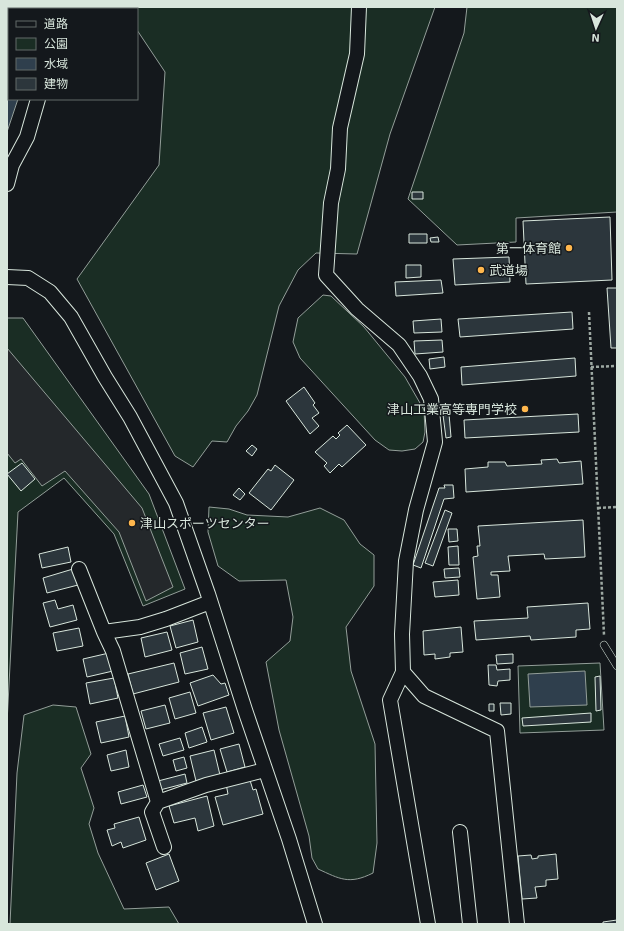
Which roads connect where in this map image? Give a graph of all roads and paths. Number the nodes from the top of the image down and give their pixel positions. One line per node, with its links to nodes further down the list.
1 (359, 7): 15 (street)
2 (38, 100): 3 (street)
3 (7, 184)
4 (7, 277): 11 (street)
5 (589, 312): 7 (path)
6 (617, 366): 7 (path)
7 (591, 367): 9 (path)
8 (617, 507): 9 (path)
9 (598, 508): 13 (path)
10 (79, 569): 12 (street)
11 (210, 602): 12 (street); 16 (street)
12 (104, 632): 17 (street)
13 (604, 645): 14 (lane)
14 (617, 666)
15 (403, 672): 21 (street); 23 (street)
16 (265, 770): 17 (street); 20 (street)
17 (158, 802): 19 (street)
18 (460, 832): 22 (street)
19 (164, 848)
20 (315, 924)
21 (428, 924)
22 (470, 924)
23 (517, 924)

